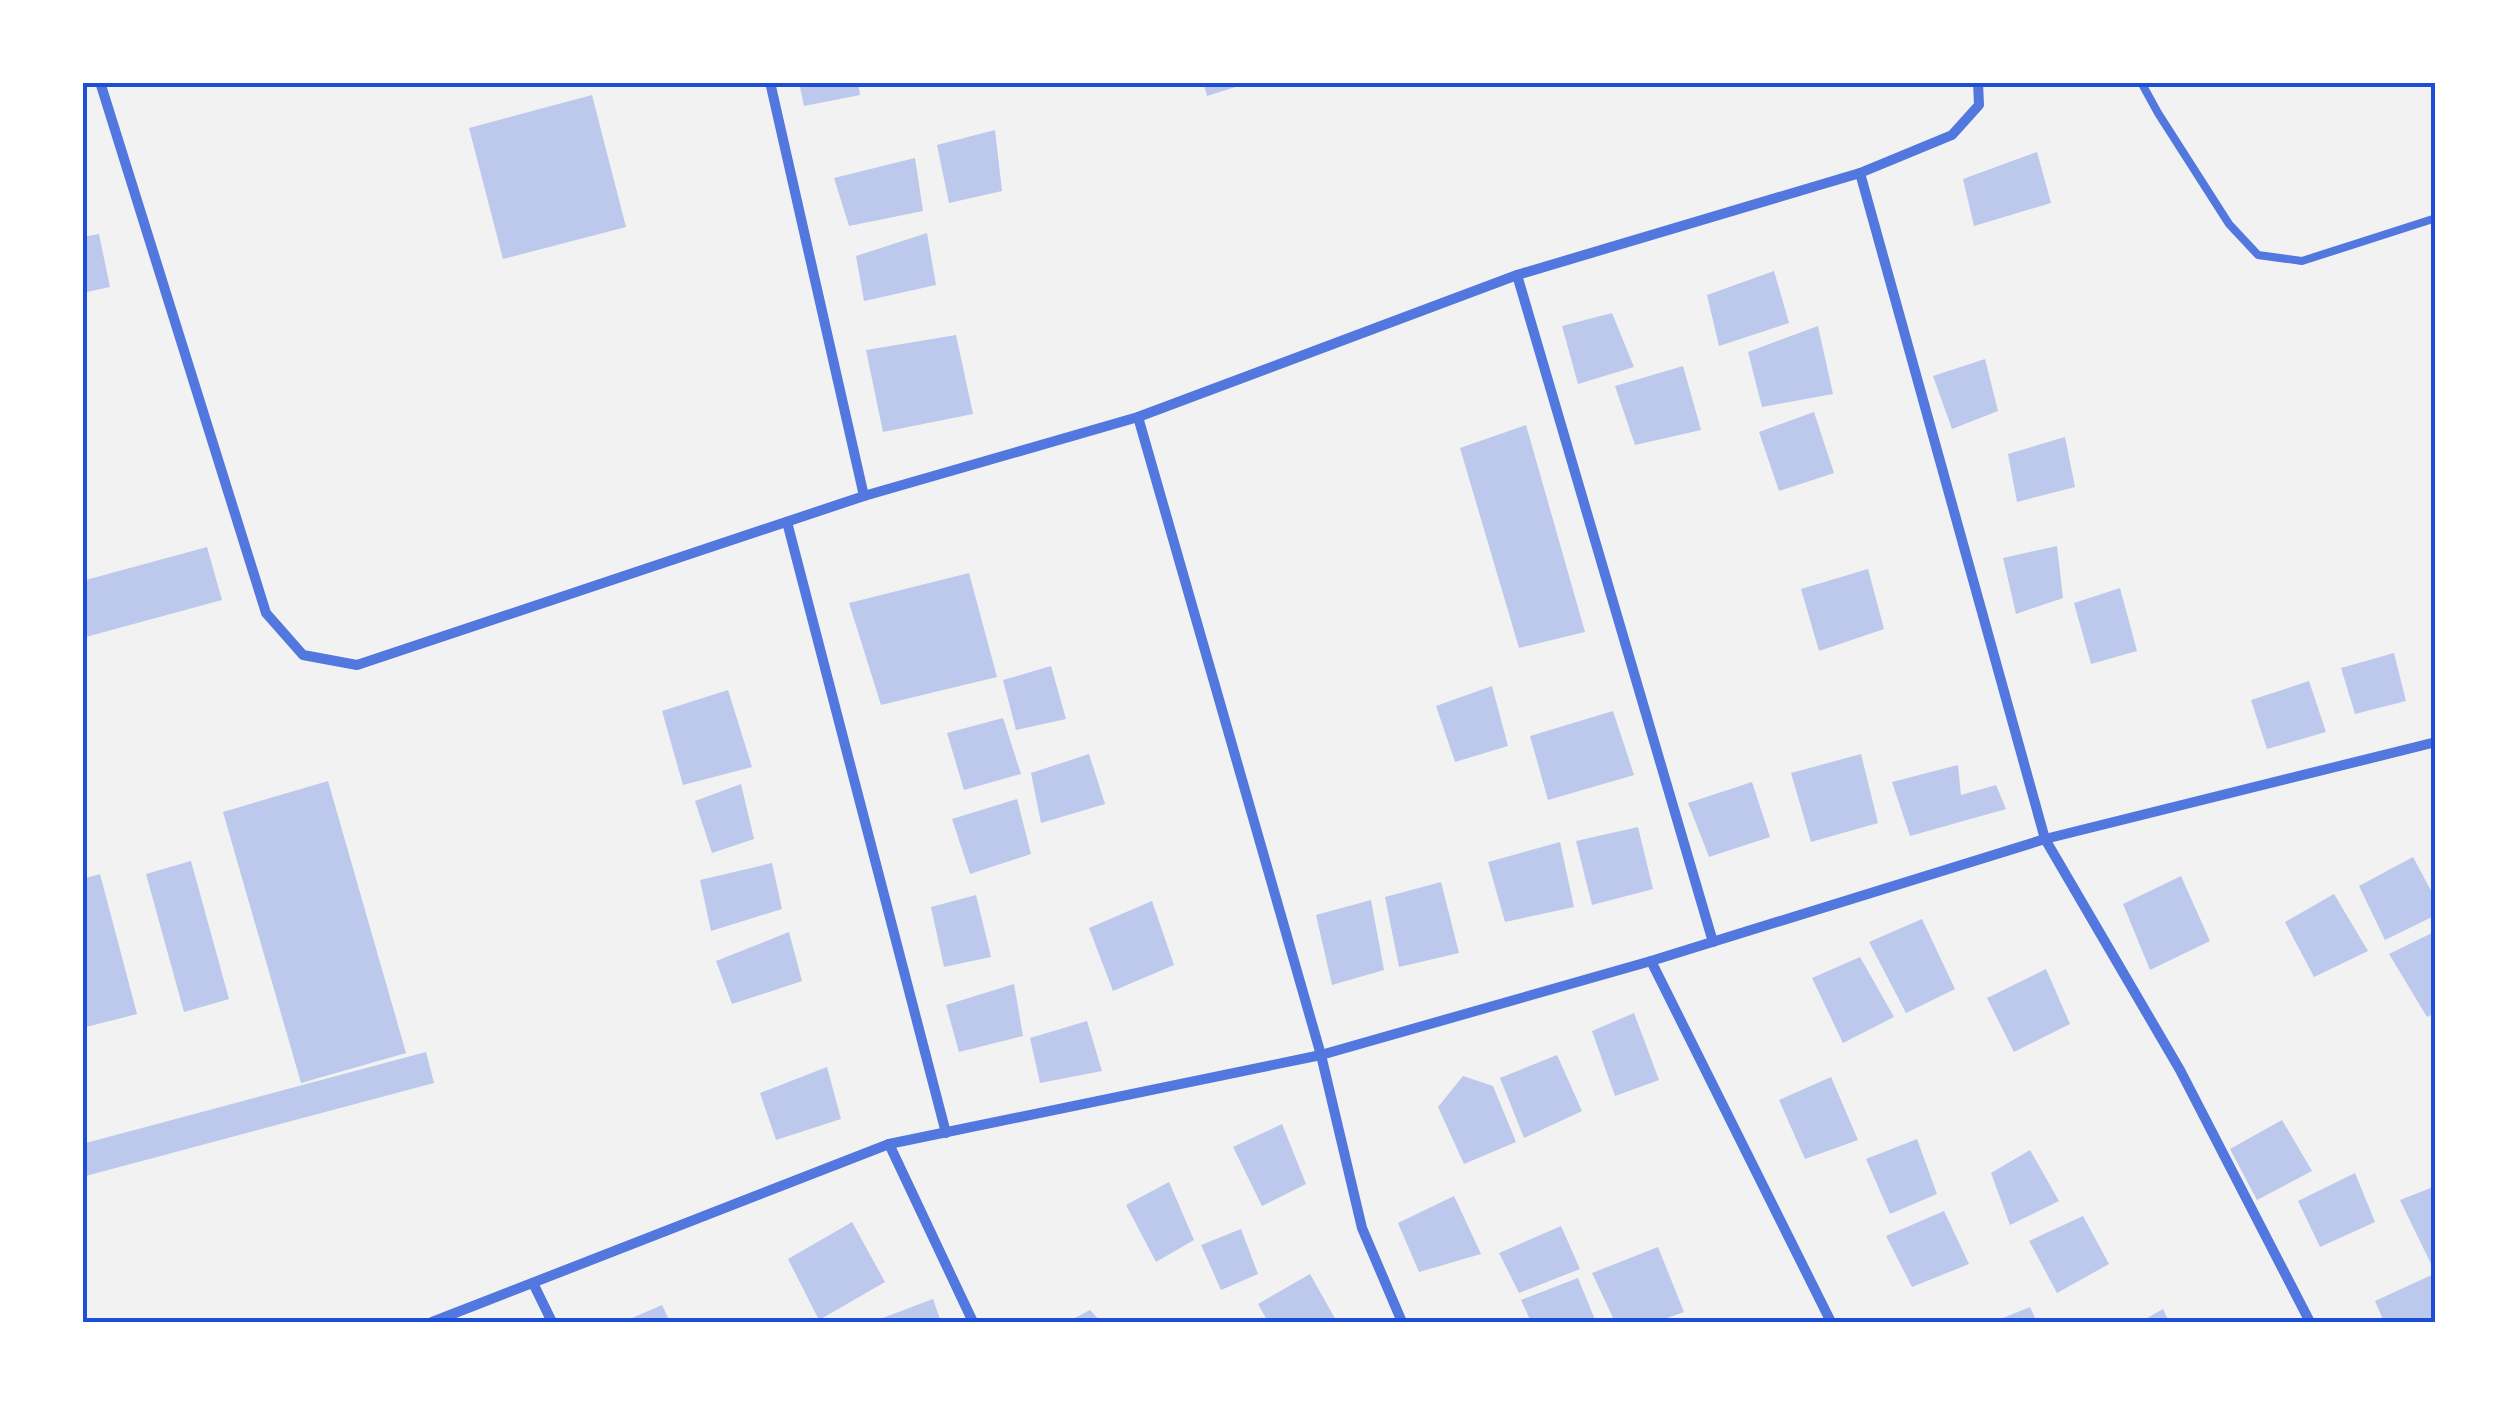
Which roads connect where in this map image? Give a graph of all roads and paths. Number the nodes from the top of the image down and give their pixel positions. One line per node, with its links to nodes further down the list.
1 (100, 82): 10 (street)
2 (770, 82): 9 (street)
3 (1978, 82): 5 (street)
4 (2141, 82): 6 (lane)
5 (1860, 174): 7 (street); 12 (street)
6 (2436, 218)
7 (1517, 275): 8 (street); 13 (street)
8 (1138, 417): 9 (street); 15 (street)
9 (864, 496): 10 (street)
10 (787, 522): 16 (street)
11 (2436, 742): 12 (street)
12 (2045, 839): 13 (street); 24 (street)
13 (1713, 942): 14 (street)
14 (1652, 961): 15 (street); 23 (street)
15 (1321, 1055): 16 (street); 22 (street)
16 (946, 1133): 17 (street)
17 (889, 1144): 18 (street); 21 (street)
18 (533, 1283): 19 (street); 20 (street)
19 (432, 1322)
20 (552, 1322)
21 (973, 1322)
22 (1402, 1322)
23 (1831, 1322)
24 (2310, 1322)

